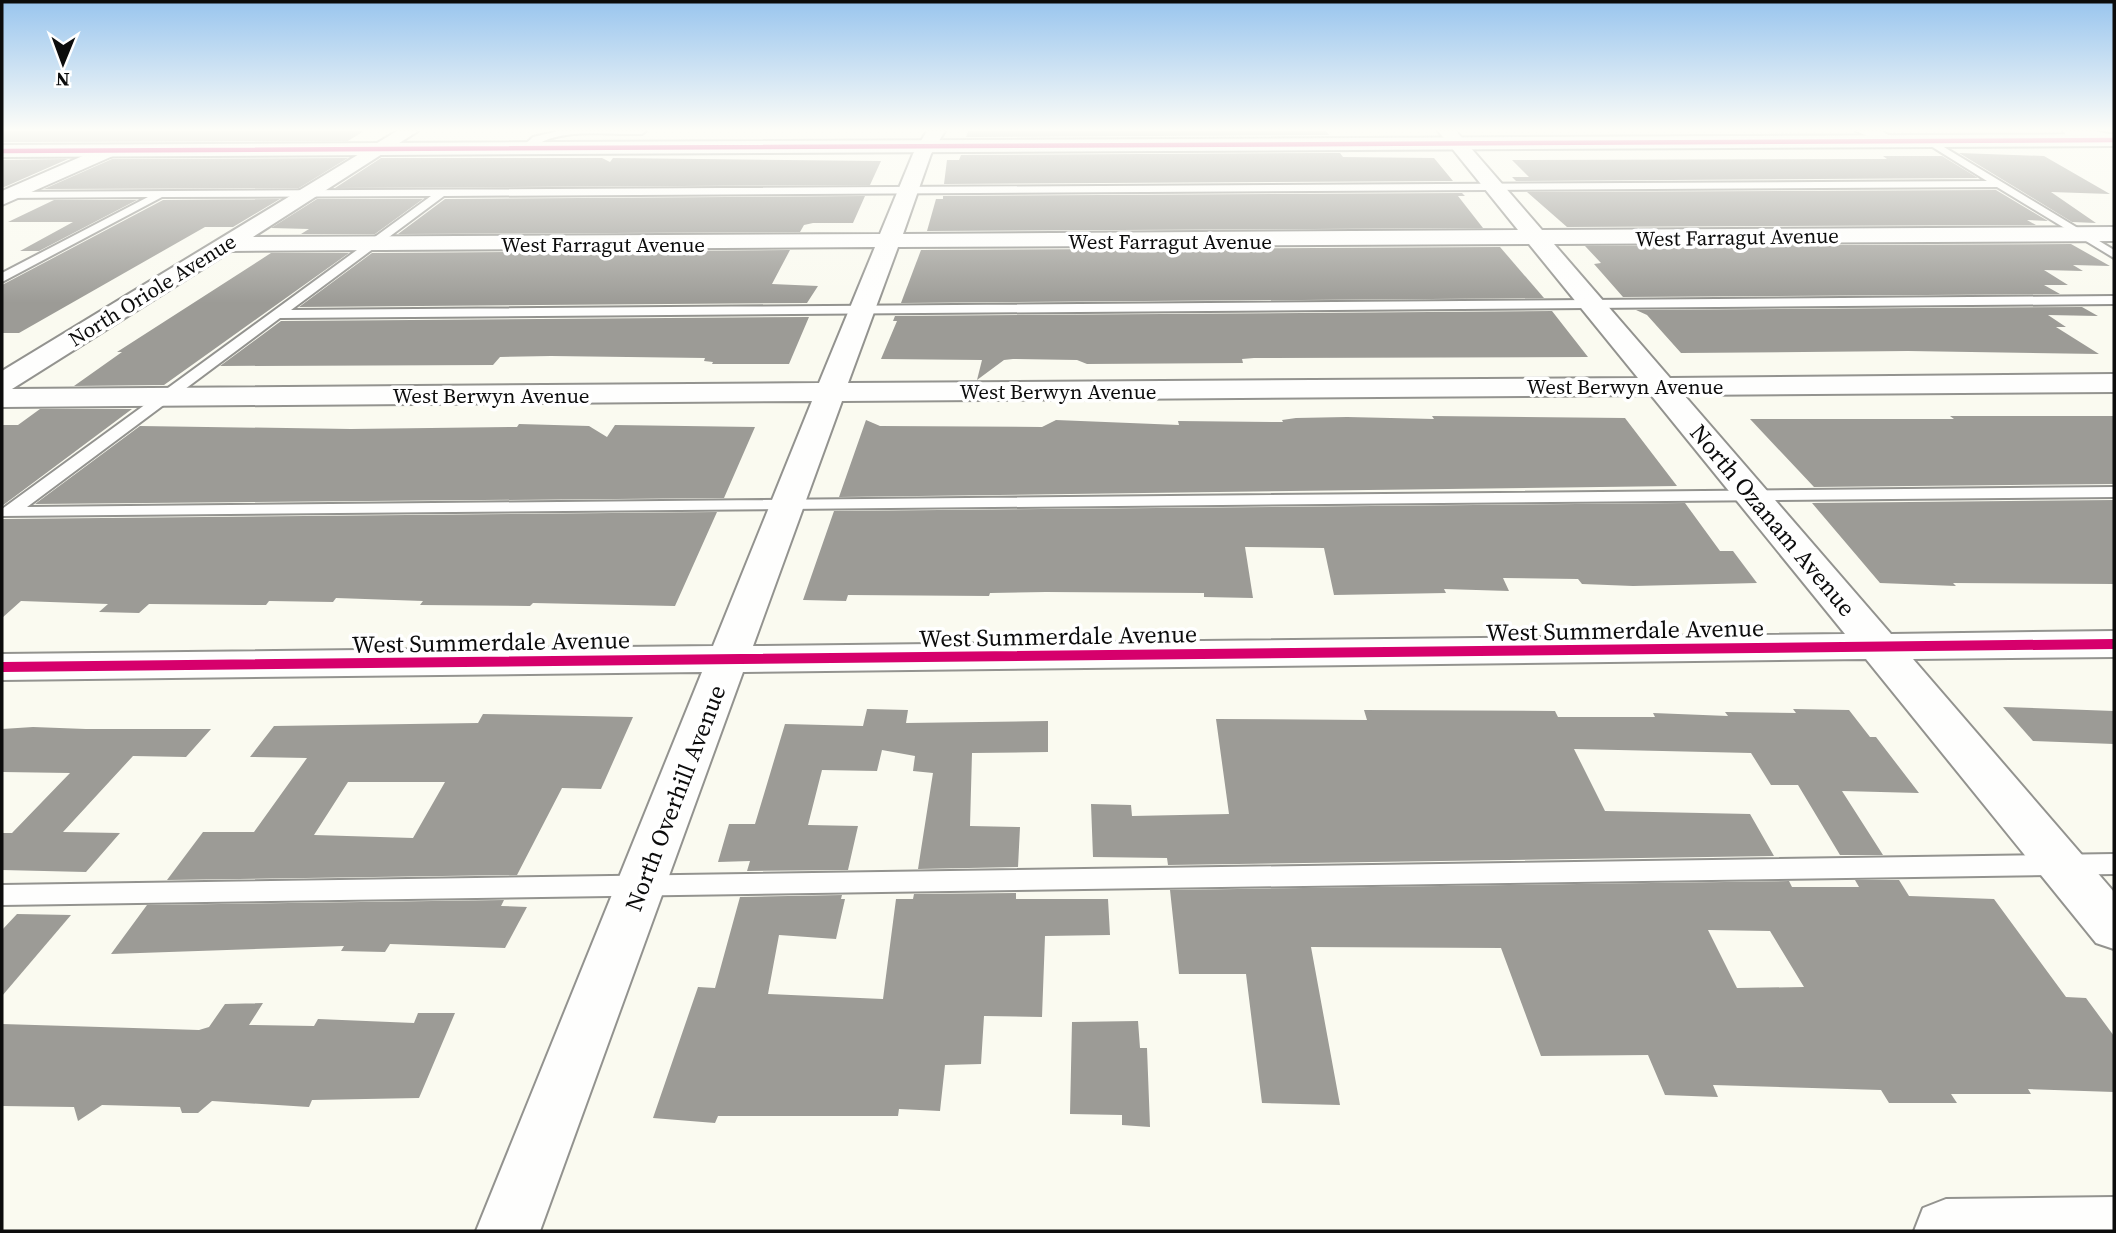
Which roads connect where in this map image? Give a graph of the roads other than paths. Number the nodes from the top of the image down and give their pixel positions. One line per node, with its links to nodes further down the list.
1 (1495, 188): 13 (street, North Ozanam Avenue)
2 (21, 189): 10 (street)
3 (316, 189): 9 (street, North Oriole Avenue)
4 (1337, 189): 6 (lane)
5 (2006, 189): 11 (lane)
6 (909, 190): 7 (lane); 14 (street, North Overhill Avenue)
7 (441, 193): 9 (lane); 16 (lane)
8 (162, 194): 9 (lane); 10 (lane); 18 (lane)
9 (307, 194): 15 (street, North Oriole Avenue)
10 (4, 196)
11 (2081, 234): 12 (street, West Farragut Avenue); 13 (street, West Farragut Avenue); 17 (lane)
12 (2114, 234)
13 (1538, 239): 14 (street, West Farragut Avenue); 20 (street, North Ozanam Avenue)
14 (888, 243): 16 (street, West Farragut Avenue); 21 (street, North Overhill Avenue)
15 (226, 244): 16 (street, West Farragut Avenue); 23 (street, North Oriole Avenue)
16 (372, 244): 22 (lane)
17 (2114, 255)
18 (2, 278)
19 (2114, 300): 20 (lane)
20 (1592, 304): 21 (lane); 25 (street, North Ozanam Avenue)
21 (863, 309): 22 (lane); 26 (street, North Overhill Avenue)
22 (278, 314): 27 (lane)
23 (2, 383)
24 (2114, 383): 25 (street, West Berwyn Avenue)
25 (1661, 386): 26 (street, West Berwyn Avenue); 30 (street, North Ozanam Avenue)
26 (831, 392): 27 (street, West Berwyn Avenue); 31 (street, North Overhill Avenue)
27 (165, 397): 28 (street, West Berwyn Avenue); 32 (lane)
28 (2, 398)
29 (2114, 492): 30 (lane)
30 (1753, 496): 31 (lane); 34 (street, North Ozanam Avenue)
31 (787, 506): 32 (lane); 35 (street, North Overhill Avenue)
32 (6, 515)
33 (2114, 644): 34 (street, West Summerdale Avenue)
34 (1879, 646): 35 (street, West Summerdale Avenue); 37 (street, North Ozanam Avenue)
35 (728, 659): 36 (street, West Summerdale Avenue); 39 (street, North Overhill Avenue)
36 (2, 667)
37 (2061, 864): 38 (lane); 39 (lane); 41 (street, North Ozanam Avenue)
38 (2114, 864)
39 (642, 885): 40 (lane); 43 (street, North Overhill Avenue)
40 (2, 895)
41 (2114, 928)
42 (2114, 1229): 44 (street)
43 (508, 1231)
44 (1945, 1231)

